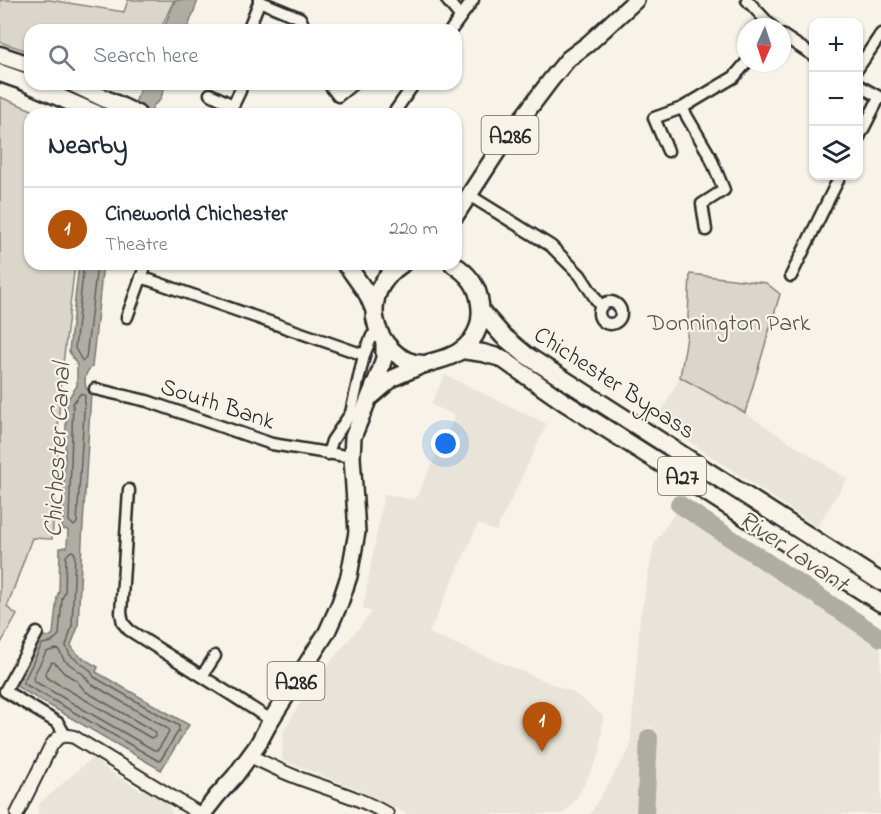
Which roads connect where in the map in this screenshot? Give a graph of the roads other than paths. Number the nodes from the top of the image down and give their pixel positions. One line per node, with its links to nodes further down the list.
1 (447, 0): 6 (street)
2 (473, 0): 6 (street)
3 (636, 0): 38 (main road, A286)
4 (747, 0): 7 (street)
5 (260, 1): 8 (street); 9 (street)
6 (460, 16): 10 (street)
7 (764, 18)
8 (250, 24)
9 (302, 24)
10 (455, 24)
11 (881, 34): 15 (street)
12 (791, 41): 13 (street)
13 (809, 53)
14 (0, 55): 16 (highway)
15 (863, 61)
16 (24, 63)
17 (738, 72): 34 (street)
18 (0, 73): 19 (highway)
19 (24, 82)
20 (863, 88): 28 (street)
21 (42, 90): 29 (highway)
22 (87, 90): 30 (highway)
23 (239, 90): 32 (street)
24 (334, 90): 25 (street)
25 (346, 90)
26 (410, 90): 33 (street)
27 (210, 94): 31 (street)
28 (880, 98): 35 (street)
29 (83, 108)
30 (126, 108)
31 (228, 108)
32 (232, 108)
33 (397, 108)
34 (682, 108): 36 (street); 40 (street)
35 (863, 130)
36 (668, 151)
37 (838, 180): 45 (street)
38 (469, 195): 39 (main road, A286); 47 (street)
39 (462, 206)
40 (706, 230)
41 (462, 269): 49 (highway)
42 (144, 270): 46 (street)
43 (350, 270): 48 (highway)
44 (393, 270): 48 (highway)
45 (791, 276)
46 (141, 277): 50 (street); 53 (street)
47 (601, 307)
48 (374, 309): 51 (highway)
49 (481, 311): 52 (highway); 61 (highway, Chichester Bypass / A27)
50 (127, 317)
51 (378, 339): 53 (street); 54 (highway); 56 (main road, A286)
52 (462, 350): 54 (highway); 57 (highway, Chichester Bypass / A27)
53 (364, 355): 58 (street)
54 (419, 366): 56 (main road, A286); 57 (highway, Chichester Bypass / A27)
55 (95, 389): 58 (street, South Bank)
56 (369, 398): 59 (main road, A286)
57 (564, 402): 62 (highway, Chichester Bypass / A27)
58 (328, 454): 59 (street, South Bank)
59 (352, 457): 66 (main road, A286)
60 (129, 490): 65 (street)
61 (881, 582)
62 (881, 603)
63 (37, 633): 67 (street)
64 (214, 656): 65 (street)
65 (202, 676): 66 (street)
66 (271, 720): 68 (main road, A286)
67 (65, 735): 69 (street); 70 (street)
68 (250, 756): 70 (main road, A286); 71 (street)
69 (17, 814)
70 (201, 814)
71 (387, 814)

